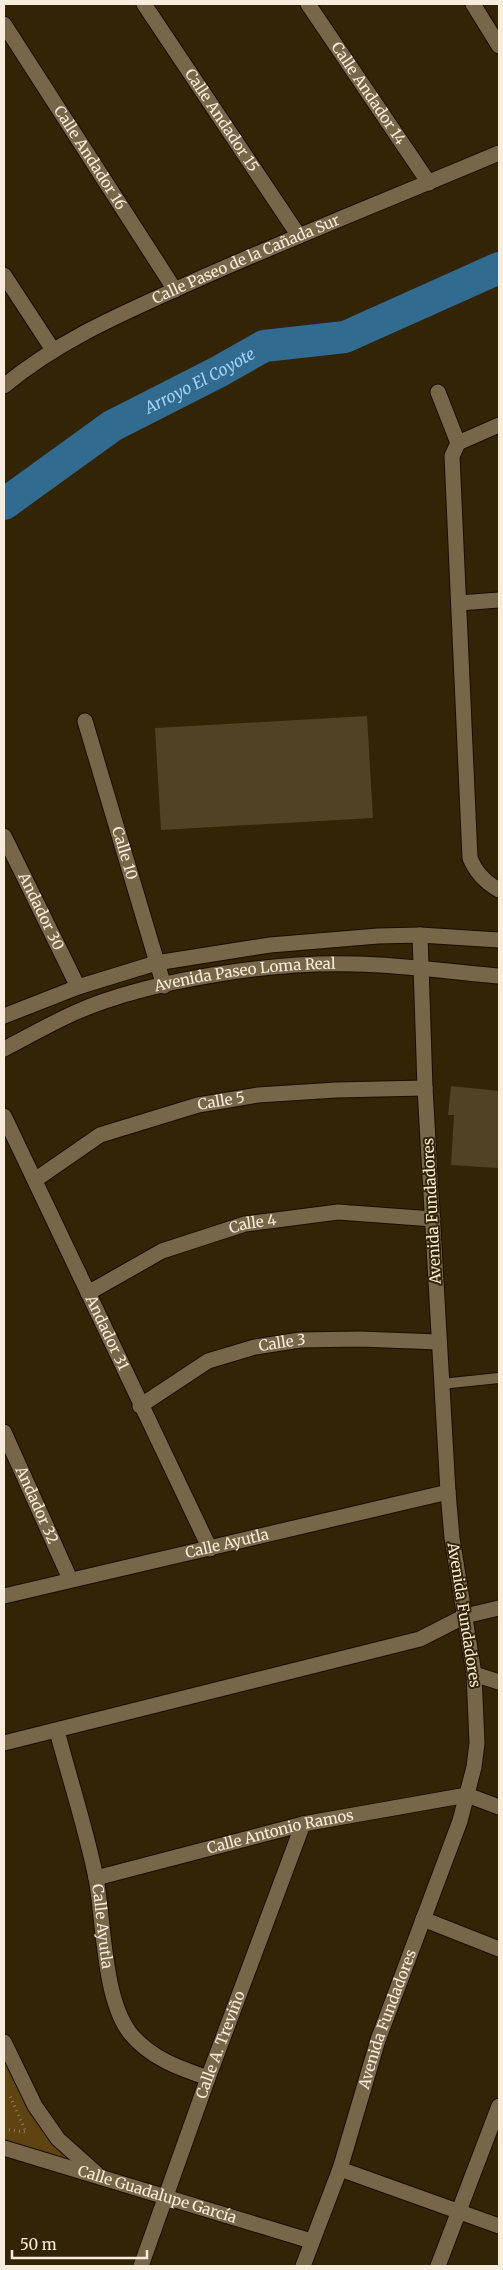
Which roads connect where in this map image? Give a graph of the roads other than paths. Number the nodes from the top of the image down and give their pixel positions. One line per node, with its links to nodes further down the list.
1 (144, 4): 8 (street, Calle Andador 15)
2 (308, 4): 7 (street, Calle Andador 14)
3 (473, 4): 5 (street)
4 (4, 24): 10 (street, Calle Andador 16)
5 (499, 46)
6 (499, 153): 7 (street, Calle Paseo de la Cañada Sur)
7 (429, 182): 8 (street, Calle Paseo de la Cañada Sur)
8 (299, 236): 10 (street, Calle Paseo de la Cañada Sur)
9 (4, 275): 11 (street)
10 (174, 290): 11 (street, Calle Paseo de la Cañada Sur)
11 (53, 350): 12 (street, Calle Paseo de la Cañada Sur)
12 (4, 386)
13 (438, 392): 15 (street)
14 (499, 425): 15 (street)
15 (458, 443): 17 (street)
16 (499, 600): 17 (street)
17 (459, 603): 20 (street)
18 (85, 720): 24 (street, Calle 10)
19 (4, 836): 29 (street, Andador 30)
20 (499, 890)
21 (420, 935): 22 (street, Avenida Paseo Loma Real); 23 (street, Avenida Paseo Loma Real); 25 (street, Avenida Fundadores)
22 (499, 940)
23 (213, 954): 24 (street, Avenida Paseo Loma Real); 26 (street)
24 (156, 963): 28 (street, Calle 10); 29 (street, Avenida Paseo Loma Real)
25 (421, 970): 26 (street, Avenida Paseo Loma Real); 27 (street, Avenida Paseo Loma Real); 32 (street, Avenida Fundadores)
26 (217, 975): 28 (street, Avenida Paseo Loma Real)
27 (499, 976)
28 (164, 986): 31 (street, Avenida Paseo Loma Real)
29 (78, 987): 30 (street, Avenida Paseo Loma Real)
30 (4, 1016)
31 (4, 1049)
32 (425, 1088): 34 (street, Calle 5); 35 (street, Avenida Fundadores)
33 (4, 1116): 34 (street, Andador 31)
34 (35, 1180): 36 (street, Andador 31)
35 (433, 1219): 36 (street, Calle 4); 37 (street, Avenida Fundadores)
36 (88, 1293): 40 (street, Andador 31)
37 (439, 1342): 39 (street, Avenida Fundadores); 40 (street, Calle 3)
38 (499, 1378): 39 (lane)
39 (442, 1384): 42 (street, Avenida Fundadores)
40 (140, 1406): 43 (street, Andador 31)
41 (4, 1432): 44 (street, Andador 32)
42 (448, 1492): 43 (street, Calle Ayutla); 47 (street, Avenida Fundadores)
43 (210, 1549): 44 (street, Calle Ayutla)
44 (70, 1579): 45 (street, Calle Ayutla)
45 (4, 1596)
46 (499, 1608): 47 (street)
47 (465, 1616): 48 (street, Avenida Fundadores); 50 (street)
48 (474, 1674): 49 (street); 52 (street, Avenida Fundadores)
49 (499, 1682)
50 (56, 1731): 51 (street); 55 (street, Calle Ayutla)
51 (4, 1744)
52 (468, 1795): 53 (street); 54 (street, Calle Antonio Ramos); 56 (street, Avenida Fundadores)
53 (499, 1807)
54 (303, 1824): 55 (street, Calle Antonio Ramos); 59 (street, Calle A. Treviño)
55 (96, 1878): 59 (street, Calle Ayutla)
56 (423, 1919): 57 (street); 62 (street, Avenida Fundadores)
57 (499, 1949)
58 (4, 2042): 63 (street)
59 (208, 2078): 64 (street, Calle A. Treviño)
60 (499, 2106): 65 (street)
61 (4, 2148): 63 (street, Calle Guadalupe García)
62 (340, 2169): 65 (street); 67 (street, Avenida Fundadores)
63 (101, 2178): 64 (street, Calle Guadalupe García)
64 (166, 2197): 67 (street, Calle Guadalupe García); 68 (street, Calle A. Treviño)
65 (458, 2211): 66 (street); 70 (street)
66 (499, 2226)
67 (312, 2241): 69 (street, Avenida Fundadores)
68 (141, 2266)
69 (302, 2266)
70 (438, 2266)

